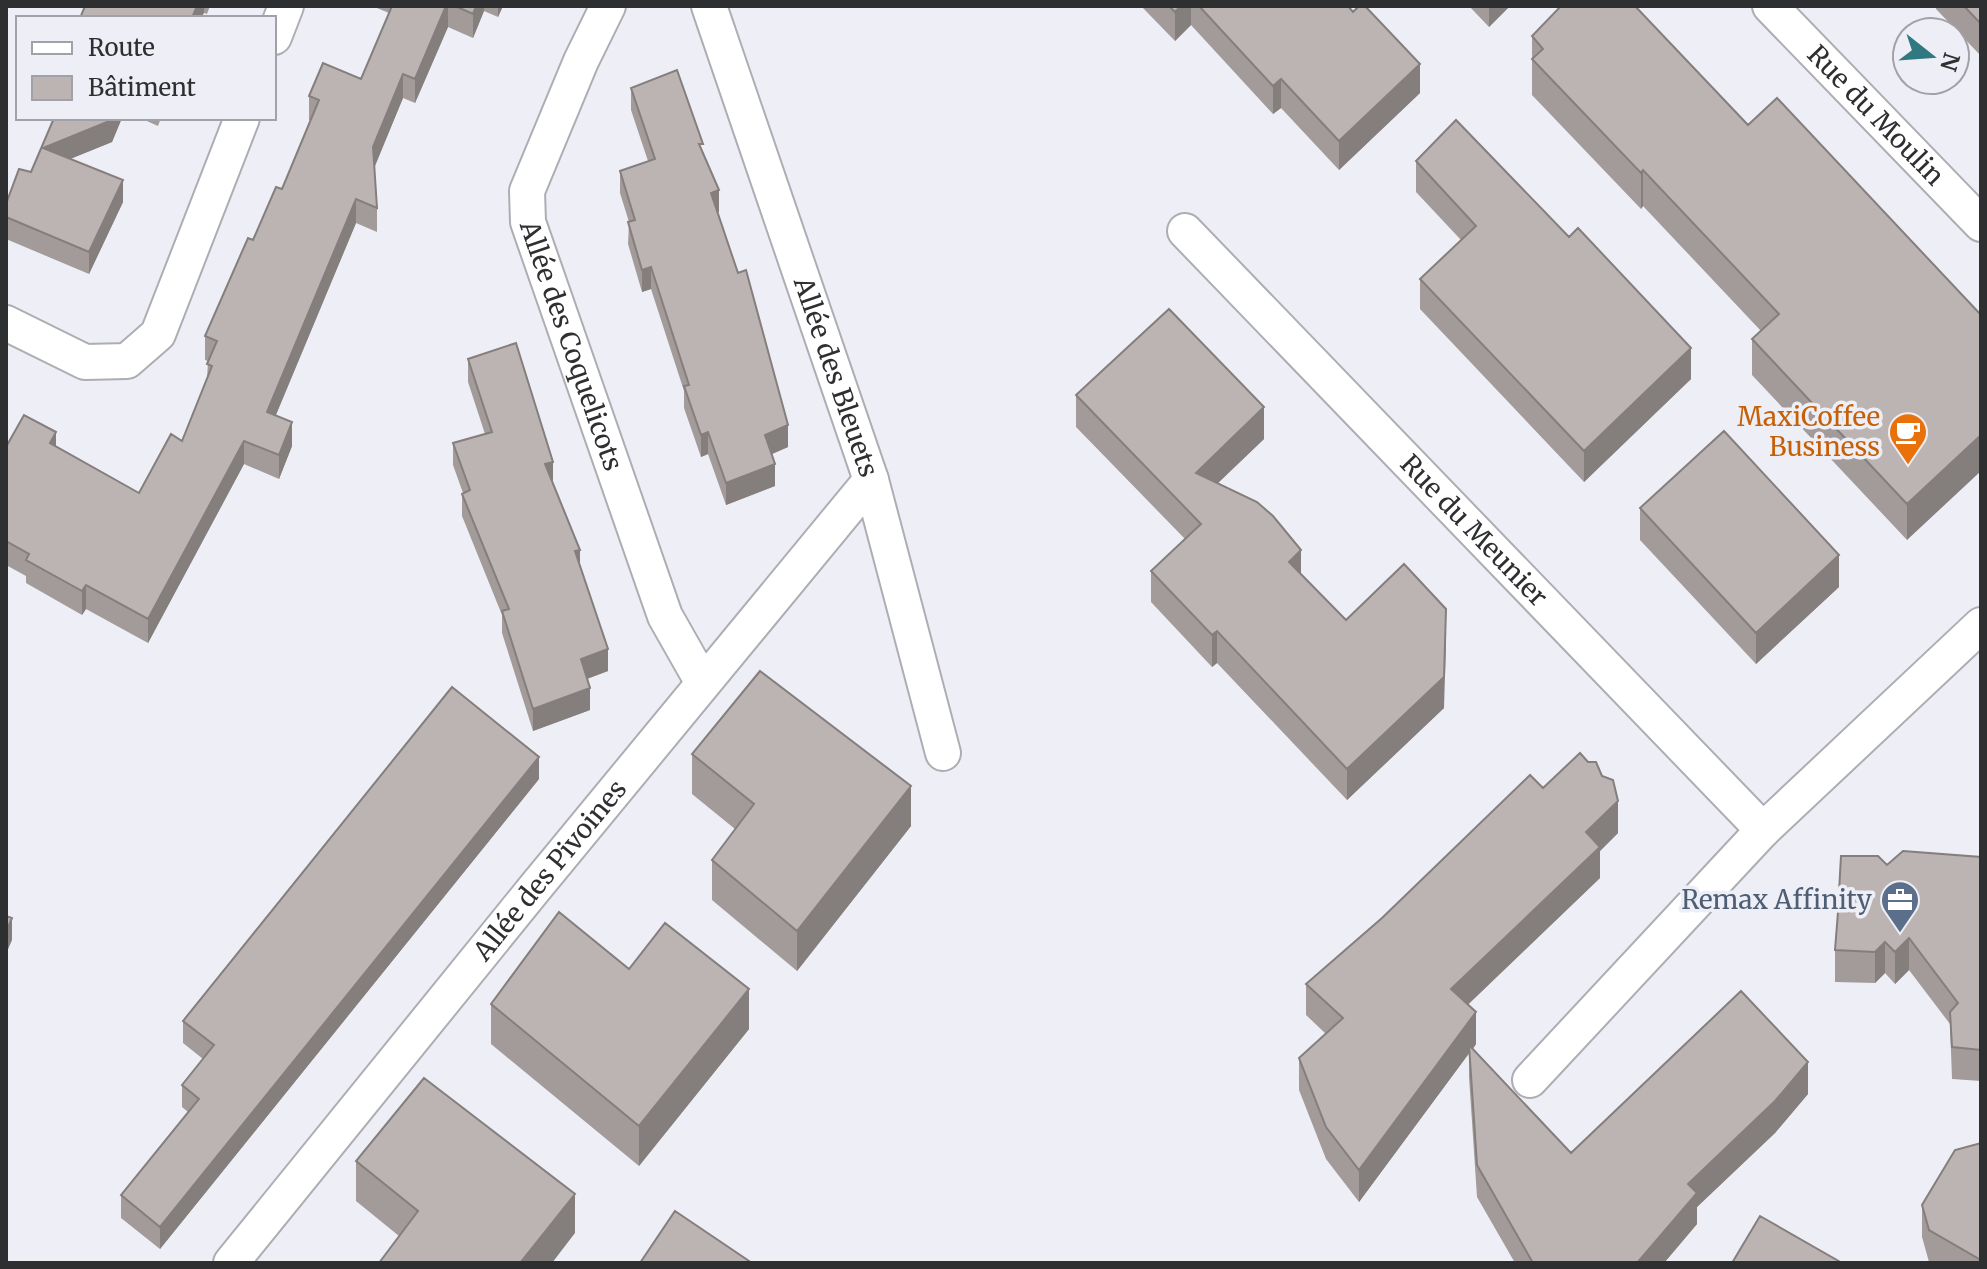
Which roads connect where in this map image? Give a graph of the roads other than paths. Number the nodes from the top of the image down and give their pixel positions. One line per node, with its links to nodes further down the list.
1 (286, 6): 5 (street)
2 (608, 6): 12 (street, Allée des Coquelicots)
3 (709, 6): 10 (street, Allée des Bleuets)
4 (1770, 6): 7 (street, Rue du Moulin)
5 (276, 32)
6 (241, 120): 9 (street)
7 (1981, 224)
8 (1185, 231): 14 (street, Rue du Meunier)
9 (6, 323)
10 (871, 480): 12 (street, Allée des Pivoines); 13 (street, Allée des Bleuets)
11 (1981, 625): 14 (street)
12 (703, 683): 16 (street, Allée des Pivoines)
13 (943, 753)
14 (1763, 830): 15 (street)
15 (1530, 1080)
16 (231, 1263)

